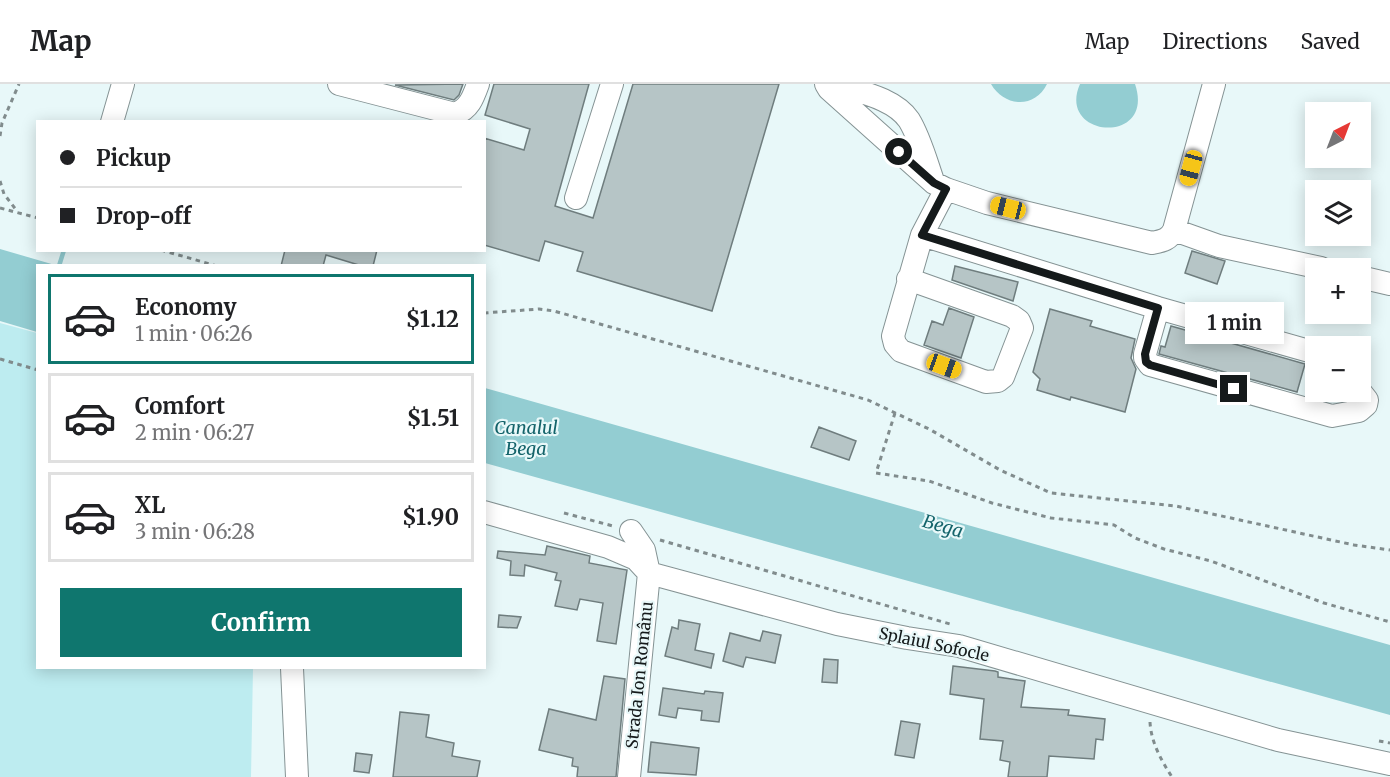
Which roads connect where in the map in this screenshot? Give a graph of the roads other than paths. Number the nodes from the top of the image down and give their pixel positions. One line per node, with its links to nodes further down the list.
1 (123, 84): 8 (street)
2 (339, 84): 3 (street)
3 (478, 84)
4 (612, 84): 10 (street)
5 (826, 84): 9 (street)
6 (835, 84): 9 (street)
7 (1214, 84): 11 (street)
8 (113, 120)
9 (940, 186): 11 (street); 12 (street)
10 (576, 198)
11 (1174, 230): 13 (street)
12 (922, 235): 14 (street); 17 (street)
13 (1305, 265)
14 (908, 279): 14 (street)
15 (1371, 280): 16 (street)
16 (1390, 284)
17 (1158, 308): 18 (street); 19 (street)
18 (1305, 349)
19 (1367, 402)
20 (486, 513): 22 (street, Splaiul Sofocle)
21 (631, 531): 22 (street)
22 (649, 573): 24 (street, Splaiul Sofocle); 26 (street, Strada Ion Românu)
23 (292, 669): 25 (street)
24 (1390, 764)
25 (297, 777)
26 (628, 777)

